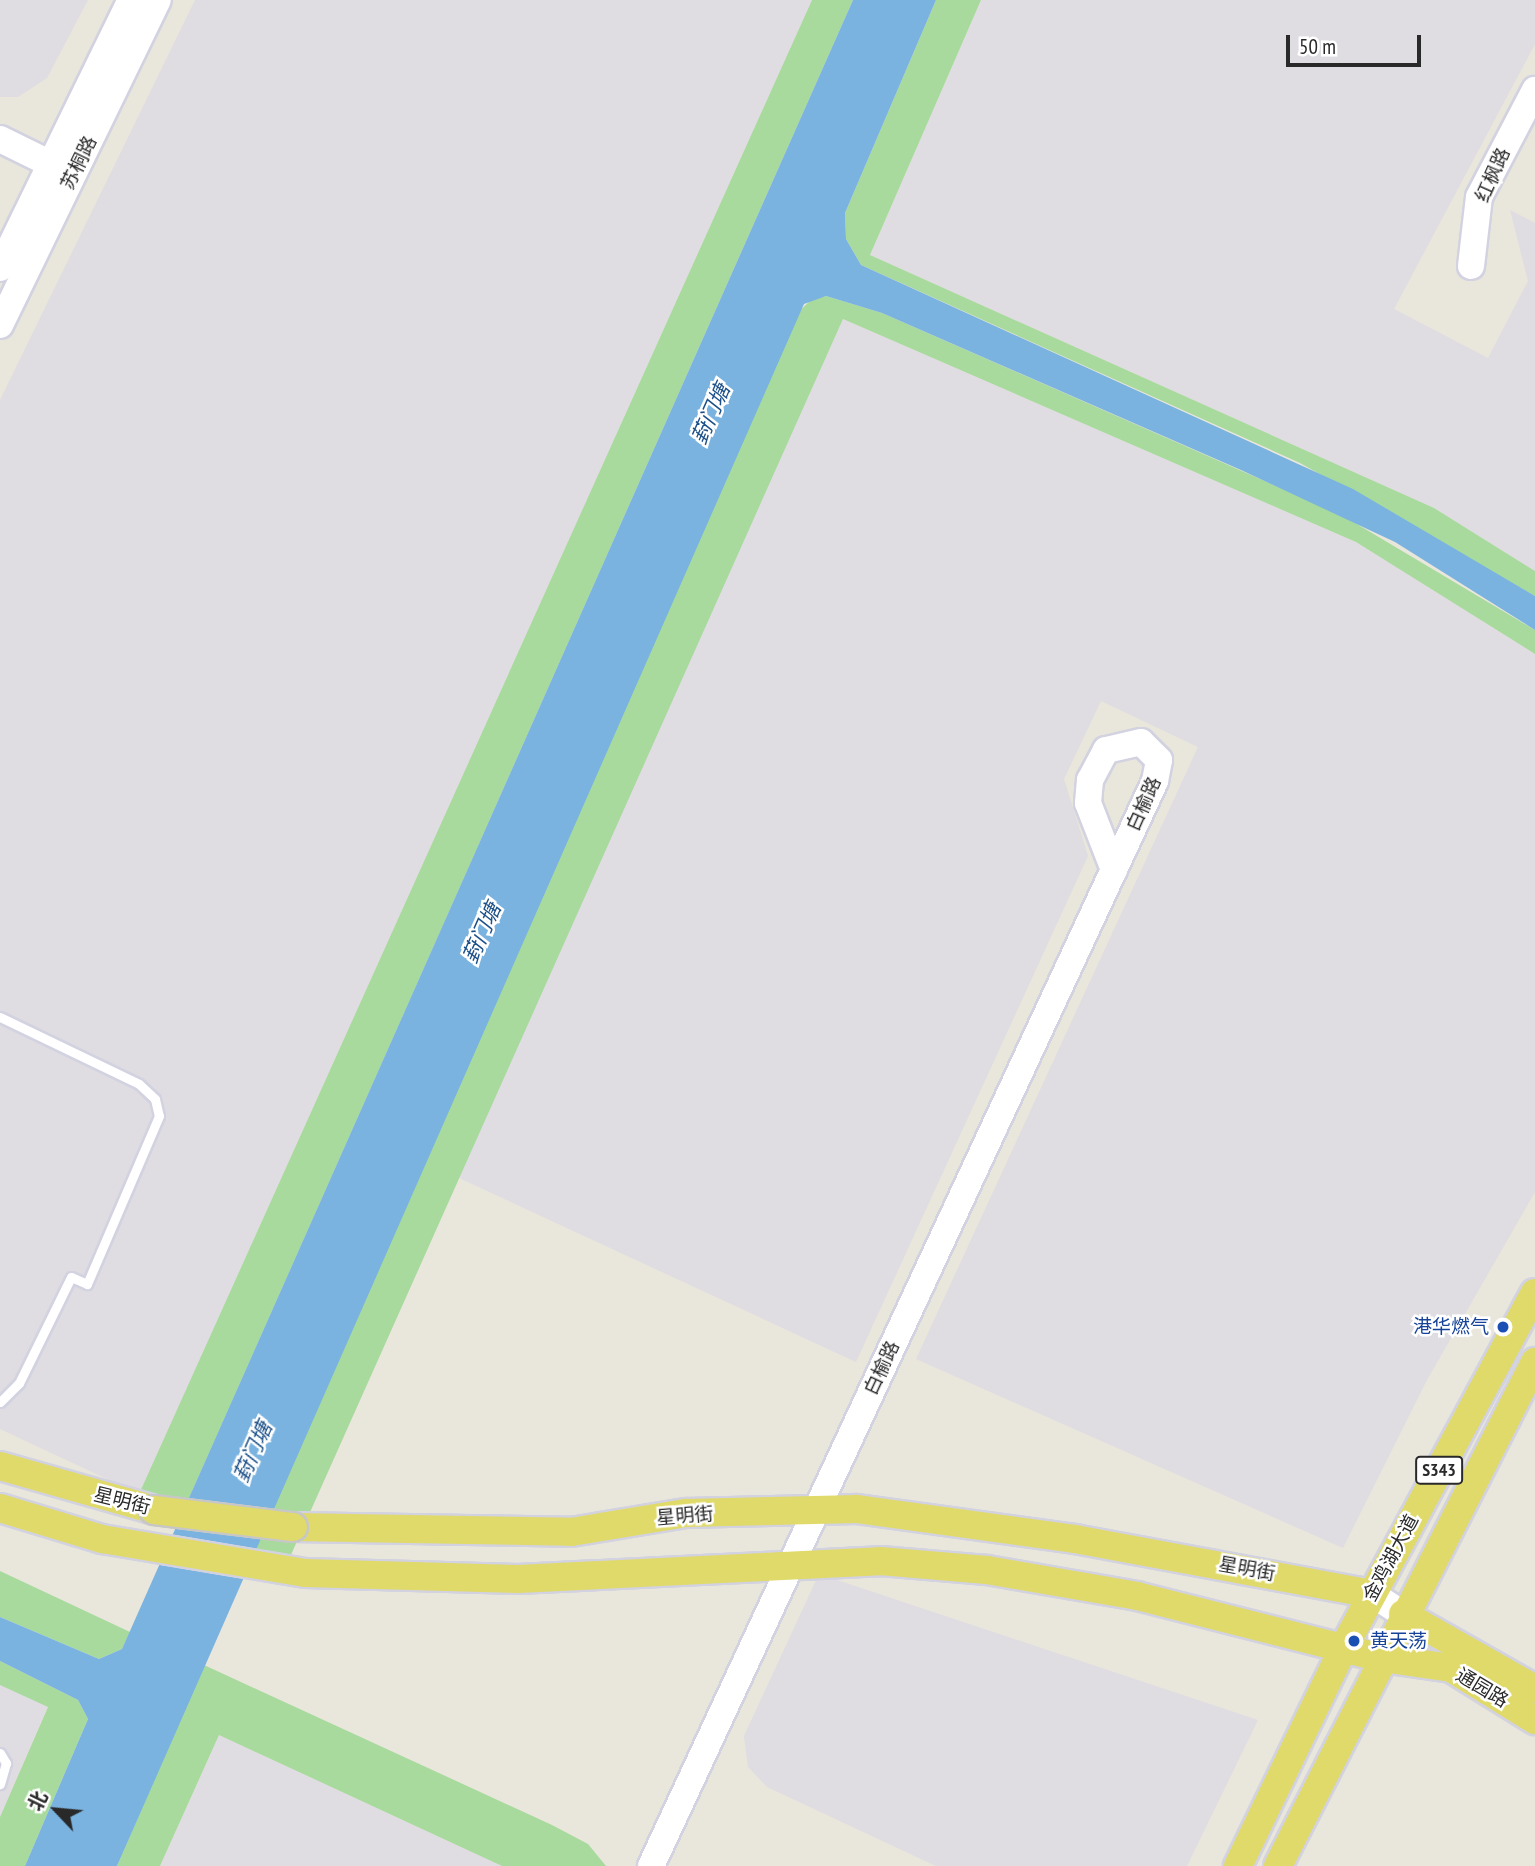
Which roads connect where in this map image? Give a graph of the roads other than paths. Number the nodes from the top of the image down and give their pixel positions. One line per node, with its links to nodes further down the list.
1 (131, 0): 5 (street, 苏桐路)
2 (158, 0): 5 (street, 苏桐路)
3 (1535, 90): 6 (street, 红枫路)
4 (0, 139): 5 (street)
5 (62, 170): 7 (street, 苏桐路); 8 (street, 苏桐路)
6 (1471, 267)
7 (0, 268)
8 (0, 325)
9 (1114, 870): 16 (street, 白榆路)
10 (0, 1017): 13 (lane)
11 (1535, 1293): 18 (main road, 金鸡湖大道 / S343)
12 (1535, 1362): 19 (main road, 金鸡湖大道 / S343)
13 (0, 1402)
14 (0, 1466): 16 (main road, 星明街, bridge)
15 (0, 1508): 17 (main road, 星明街)
16 (816, 1510): 17 (street, 白榆路); 18 (main road, 星明街)
17 (792, 1563): 20 (main road, 星明街); 26 (street, 白榆路)
18 (1372, 1594): 19 (street, 通园路); 20 (main road, 金鸡湖大道 / S343)
19 (1403, 1614): 21 (main road, 金鸡湖大道 / S343); 22 (main road, 通园路)
20 (1344, 1647): 21 (main road, 通园路); 27 (main road, 金鸡湖大道 / S343)
21 (1382, 1658): 23 (main road, 通园路); 28 (main road, 金鸡湖大道 / S343)
22 (1535, 1689)
23 (1535, 1720)
24 (0, 1753): 25 (lane)
25 (0, 1784)
26 (651, 1866)
27 (1238, 1866)
28 (1278, 1866)

